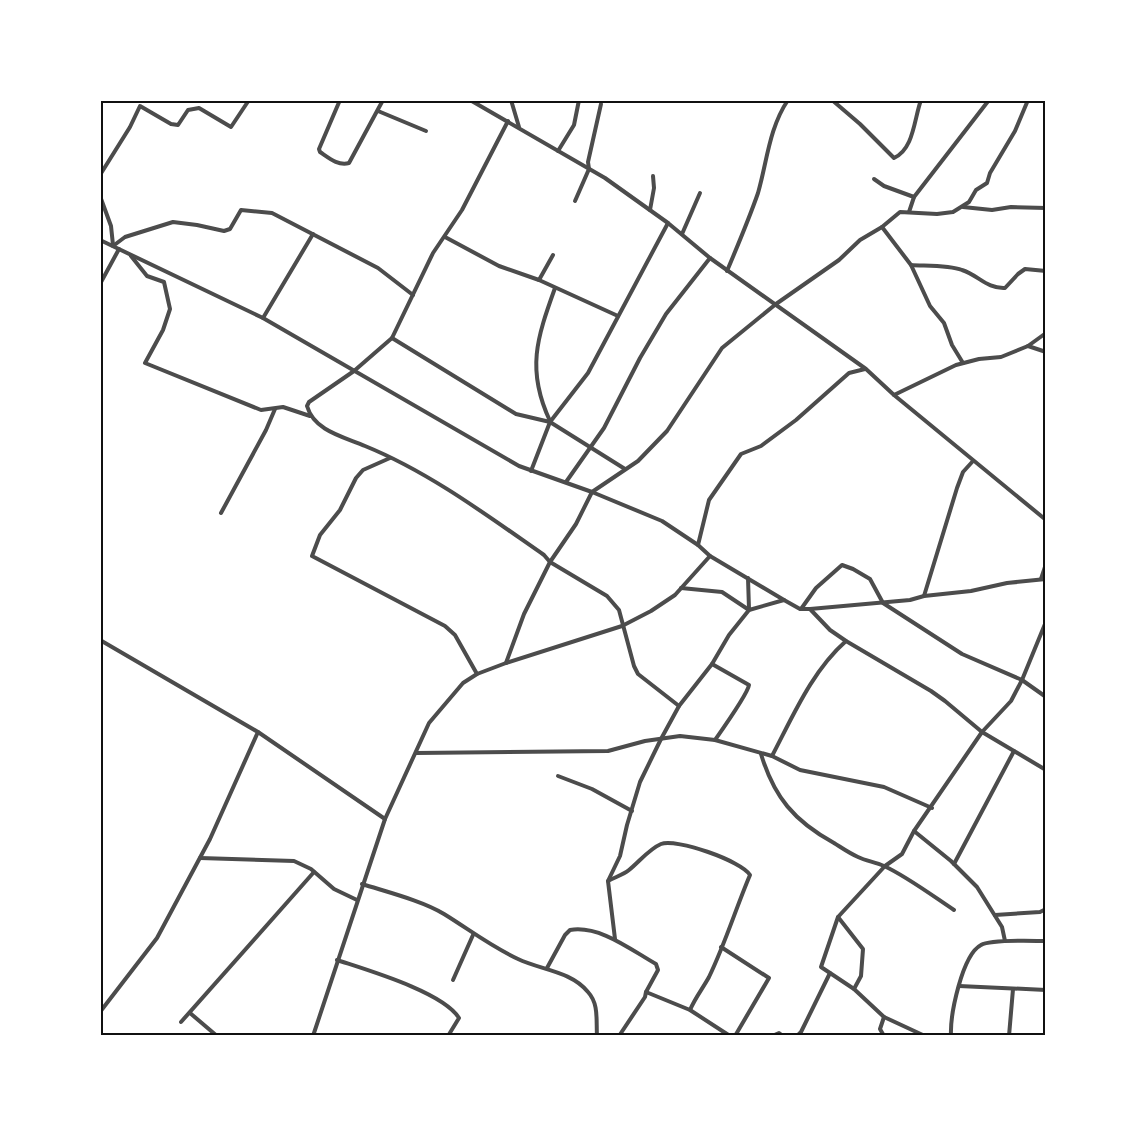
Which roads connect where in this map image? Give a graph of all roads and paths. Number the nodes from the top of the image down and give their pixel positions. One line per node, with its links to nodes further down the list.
1 (249, 100): 19 (street)
2 (340, 100): 13 (street)
3 (383, 100): 13 (street)
4 (470, 100): 14 (street)
5 (511, 100): 15 (street)
6 (579, 100): 17 (street)
7 (788, 100): 42 (street)
8 (831, 100): 9 (street)
9 (921, 100)
10 (989, 100): 24 (street)
11 (1028, 100): 26 (street)
12 (602, 104): 18 (street)
13 (378, 111): 16 (street)
14 (508, 121): 15 (street); 34 (street)
15 (519, 128): 17 (street)
16 (426, 131)
17 (558, 151): 18 (street)
18 (589, 169): 25 (street); 28 (street)
19 (100, 175)
20 (653, 176): 28 (street)
21 (874, 179): 24 (street)
22 (700, 193): 33 (street)
23 (100, 196): 36 (street)
24 (914, 197): 29 (street)
25 (575, 201)
26 (962, 207): 27 (street); 29 (street)
27 (1046, 208)
28 (650, 210): 30 (street)
29 (909, 212): 31 (street)
30 (668, 223): 33 (street); 49 (street)
31 (882, 227): 41 (street); 48 (street)
32 (313, 234): 36 (street); 47 (street); 50 (street)
33 (682, 234): 40 (street)
34 (445, 237): 44 (street); 47 (street)
35 (100, 240): 36 (street)
36 (113, 246): 37 (street)
37 (119, 249): 38 (street); 45 (street)
38 (129, 253): 50 (street); 59 (street)
39 (554, 255): 44 (street)
40 (710, 258): 42 (street); 62 (street)
41 (910, 264): 43 (street); 55 (street)
42 (727, 271): 48 (street)
43 (1046, 271)
44 (539, 280): 46 (street)
45 (100, 284)
46 (555, 288): 49 (street); 61 (street)
47 (413, 295): 52 (street)
48 (776, 304): 56 (street); 65 (street)
49 (618, 316): 61 (street)
50 (263, 318): 57 (street)
51 (1046, 333): 53 (street)
52 (392, 338): 57 (street); 61 (street)
53 (1028, 346): 54 (street); 55 (street)
54 (1046, 352)
55 (963, 363): 58 (street)
56 (866, 369): 58 (street); 71 (street)
57 (354, 371): 60 (street); 66 (street)
58 (894, 395): 64 (street)
59 (275, 409): 60 (street); 69 (street)
60 (313, 417): 63 (street)
61 (550, 422): 62 (street); 66 (street)
62 (590, 448): 65 (street); 67 (street)
63 (390, 458): 73 (street); 90 (street)
64 (973, 460): 70 (street); 78 (street)
65 (625, 469): 68 (street)
66 (531, 471): 67 (street)
67 (566, 482): 68 (street)
68 (592, 492): 71 (street); 73 (street)
69 (221, 513)
70 (1046, 520)
71 (698, 545): 72 (street)
72 (710, 556): 75 (street); 77 (street)
73 (550, 562): 85 (street); 88 (street)
74 (1046, 564): 76 (street)
75 (748, 578): 79 (street); 83 (street)
76 (1043, 579): 78 (street)
77 (681, 588): 83 (street); 85 (street)
78 (924, 596): 80 (street)
79 (784, 600): 81 (street); 83 (street)
80 (883, 603): 81 (street); 82 (street); 91 (street)
81 (800, 609): 82 (street)
82 (810, 609): 87 (street)
83 (749, 610): 89 (street)
84 (1045, 624): 91 (street)
85 (624, 625): 88 (street); 93 (street)
86 (100, 640): 94 (street)
87 (846, 641): 95 (street); 101 (street)
88 (506, 663): 90 (street)
89 (712, 664): 93 (street); 97 (street)
90 (477, 675): 99 (street)
91 (1022, 680): 92 (street); 95 (street)
92 (1046, 697)
93 (679, 706): 96 (street)
94 (258, 732): 106 (street); 108 (street)
95 (982, 732): 98 (street); 104 (street)
96 (661, 739): 97 (street); 99 (street); 105 (street)
97 (715, 740): 100 (street)
98 (1014, 751): 102 (street); 109 (street)
99 (416, 753): 106 (street)
100 (761, 753): 101 (street); 110 (street)
101 (772, 756): 104 (street)
102 (1046, 770)
103 (558, 776): 105 (street)
104 (932, 808): 107 (street)
105 (632, 812): 112 (street)
106 (385, 819): 113 (street)
107 (914, 831): 109 (street); 110 (street)
108 (200, 858): 111 (street); 134 (street)
109 (954, 864): 117 (street)
110 (885, 866): 116 (street); 118 (street)
111 (314, 872): 114 (street); 135 (street)
112 (608, 881): 120 (street); 123 (street)
113 (362, 884): 114 (street); 119 (street)
114 (357, 900): 124 (street)
115 (1046, 909): 117 (street)
116 (954, 910)
117 (995, 915): 121 (street)
118 (838, 917): 126 (street); 129 (street)
119 (473, 935): 125 (street); 127 (street)
120 (615, 939): 125 (street); 132 (street)
121 (1005, 941): 122 (street); 128 (street)
122 (1046, 941)
123 (721, 947): 133 (street); 144 (street)
124 (337, 960): 139 (street); 140 (street)
125 (547, 968): 141 (street)
126 (830, 973): 129 (street); 147 (street)
127 (453, 980)
128 (959, 986): 130 (street); 150 (street)
129 (854, 988): 136 (street)
130 (1013, 988): 131 (street); 151 (street)
131 (1046, 990)
132 (646, 992): 133 (street); 142 (street)
133 (690, 1010): 143 (street)
134 (100, 1012)
135 (190, 1013): 137 (street); 138 (street)
136 (884, 1017): 148 (street); 149 (street)
137 (181, 1022)
138 (217, 1035)
139 (313, 1035)
140 (448, 1035)
141 (597, 1035)
142 (619, 1035)
143 (730, 1035)
144 (735, 1035)
145 (772, 1035): 146 (street)
146 (783, 1035)
147 (797, 1035)
148 (884, 1035)
149 (925, 1035)
150 (951, 1035)
151 (1009, 1035)

